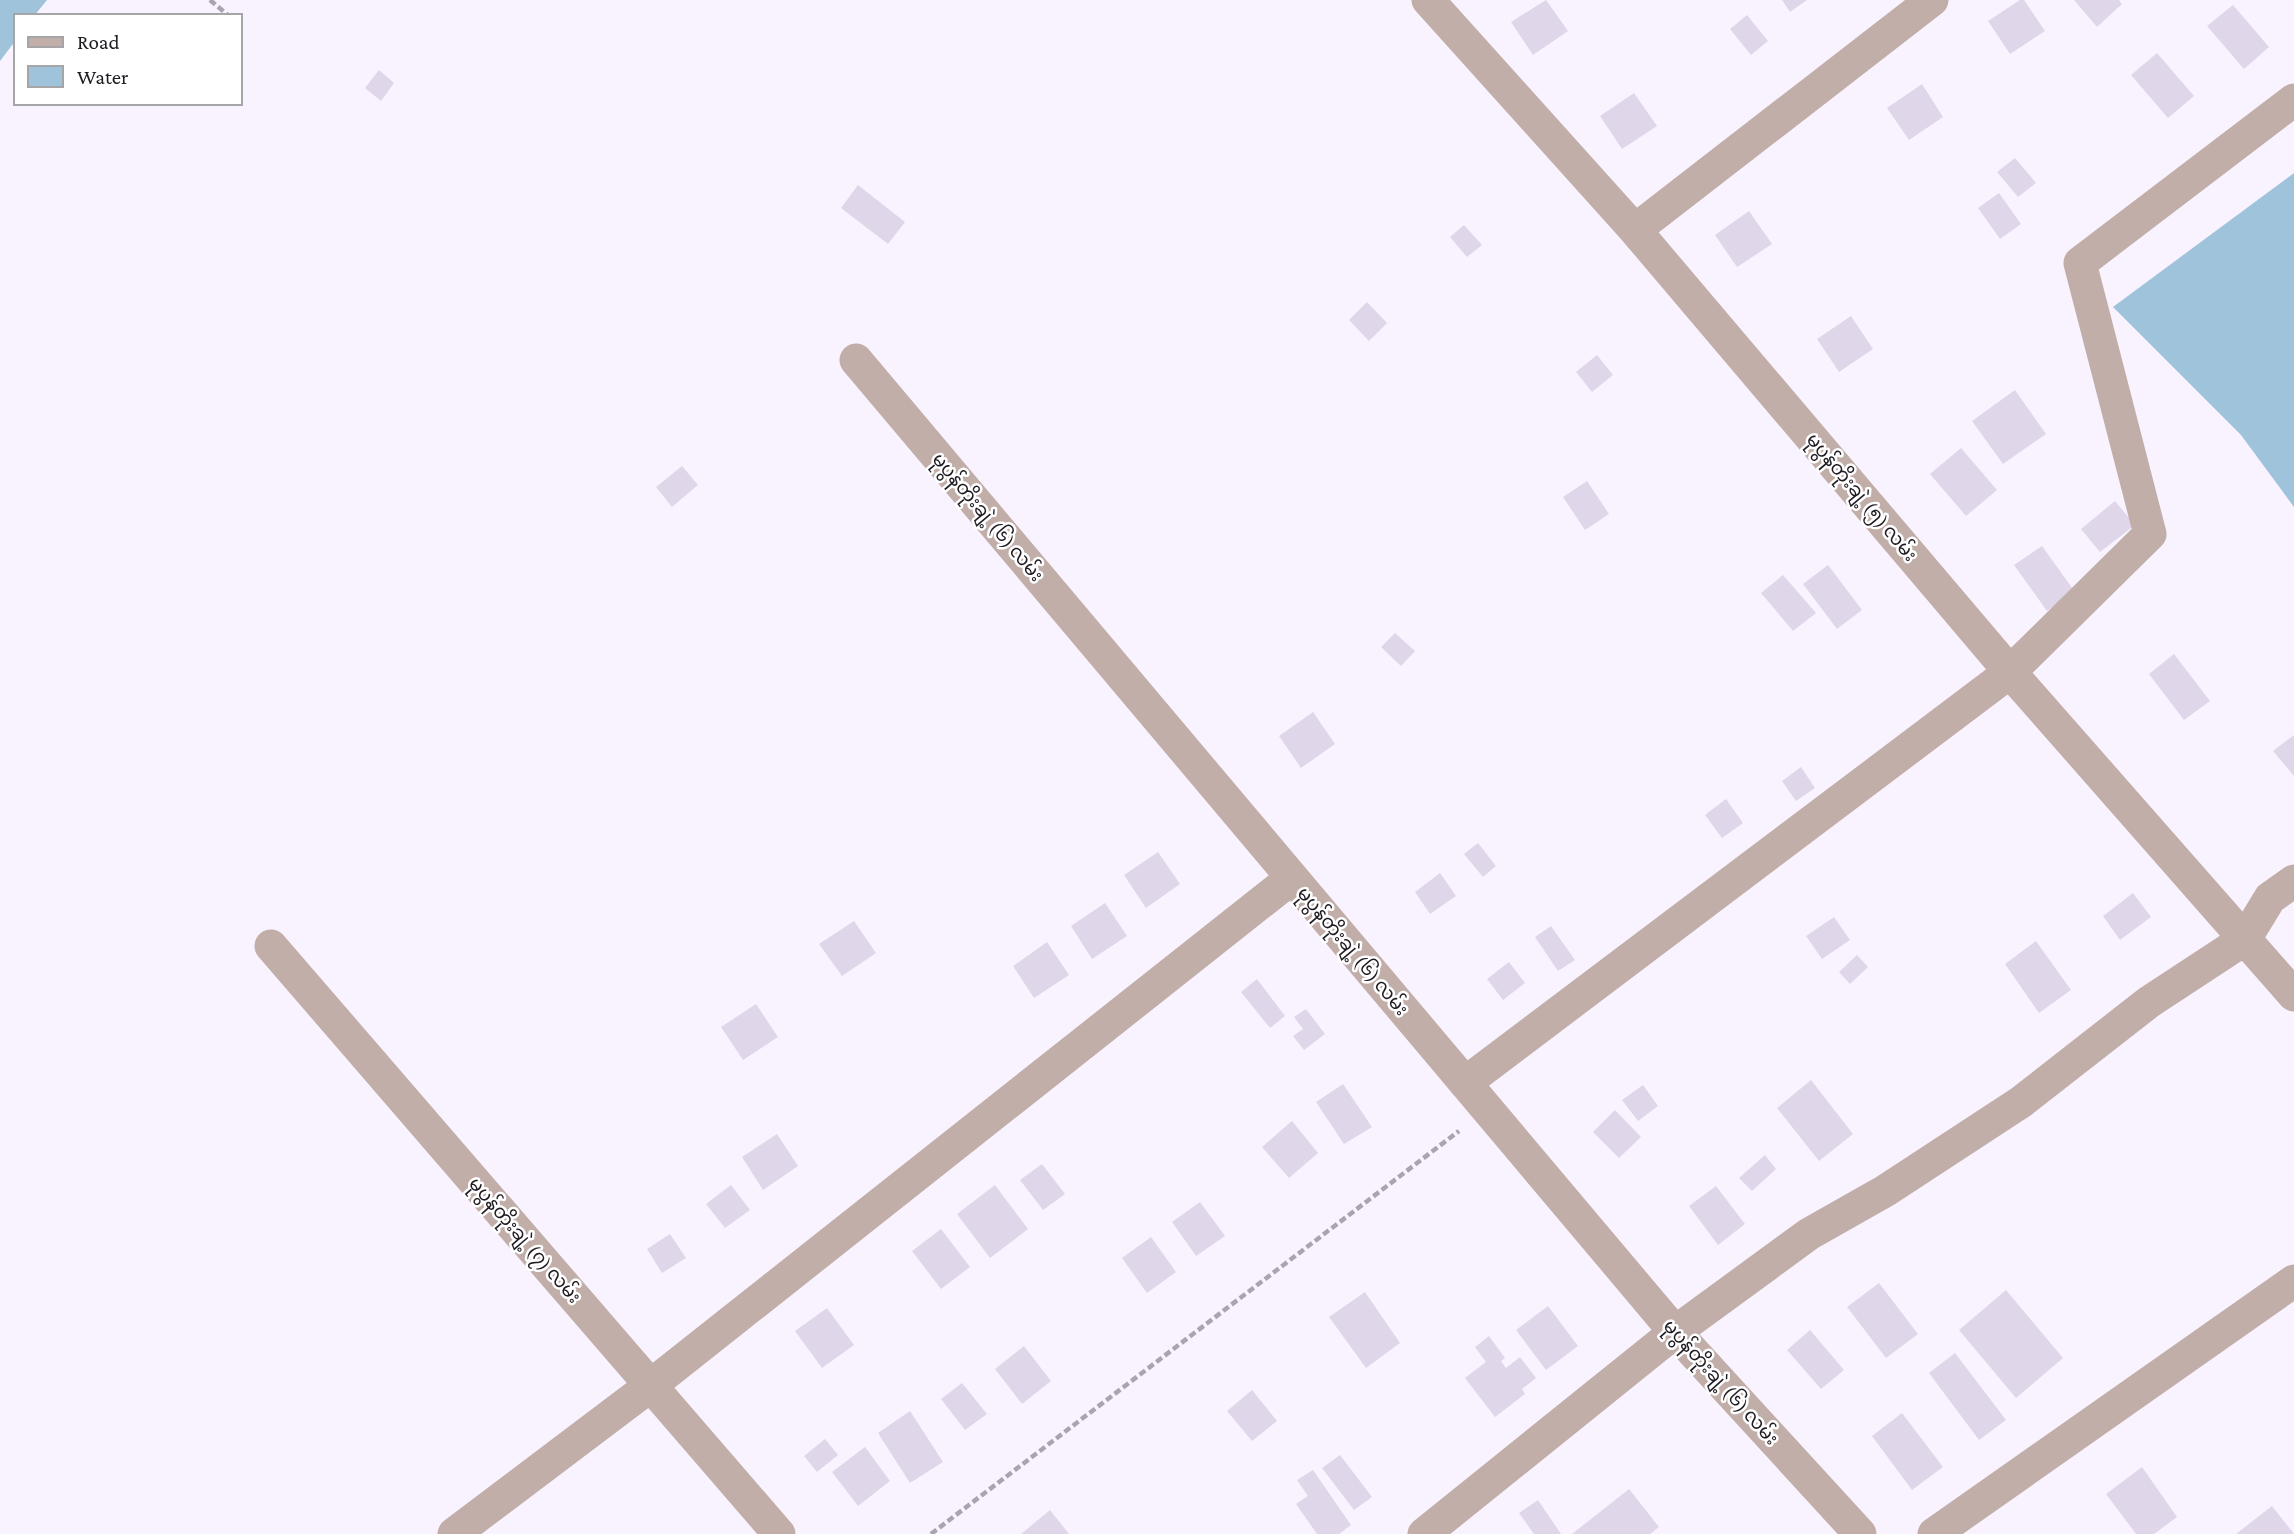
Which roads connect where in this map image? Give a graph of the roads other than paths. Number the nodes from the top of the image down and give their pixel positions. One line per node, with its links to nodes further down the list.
1 (1428, 0): 4 (street, မုပွန်တိုးချဲ့ (၅) လမ်း)
2 (1932, 0): 4 (street)
3 (2294, 100): 6 (street)
4 (1635, 230): 6 (street, မုပွန်တိုးချဲ့ (၅) လမ်း)
5 (856, 360): 7 (street, မုပွန်တိုးချဲ့ (၆) လမ်း)
6 (2010, 672): 9 (street, မုပွန်တိုးချဲ့ (၅) လမ်း); 12 (street)
7 (1292, 878): 12 (street, မုပွန်တိုးချဲ့ (၆) လမ်း); 15 (street)
8 (2294, 881): 9 (street)
9 (2245, 939): 11 (street, မုပွန်တိုးချဲ့ (၅) လမ်း); 14 (street)
10 (271, 946): 15 (street, မုပွန်တိုးချဲ့ (၇) လမ်း)
11 (2294, 995)
12 (1465, 1083): 14 (street, မုပွန်တိုးချဲ့ (၆) လမ်း)
13 (2294, 1281): 20 (street)
14 (1675, 1332): 18 (street); 19 (street, မုပွန်တိုးချဲ့ (၆) လမ်း)
15 (650, 1385): 16 (street); 17 (street, မုပွန်တိုးချဲ့ (၇) လမ်း)
16 (454, 1534)
17 (779, 1534)
18 (1424, 1534)
19 (1860, 1534)
20 (1934, 1534)

